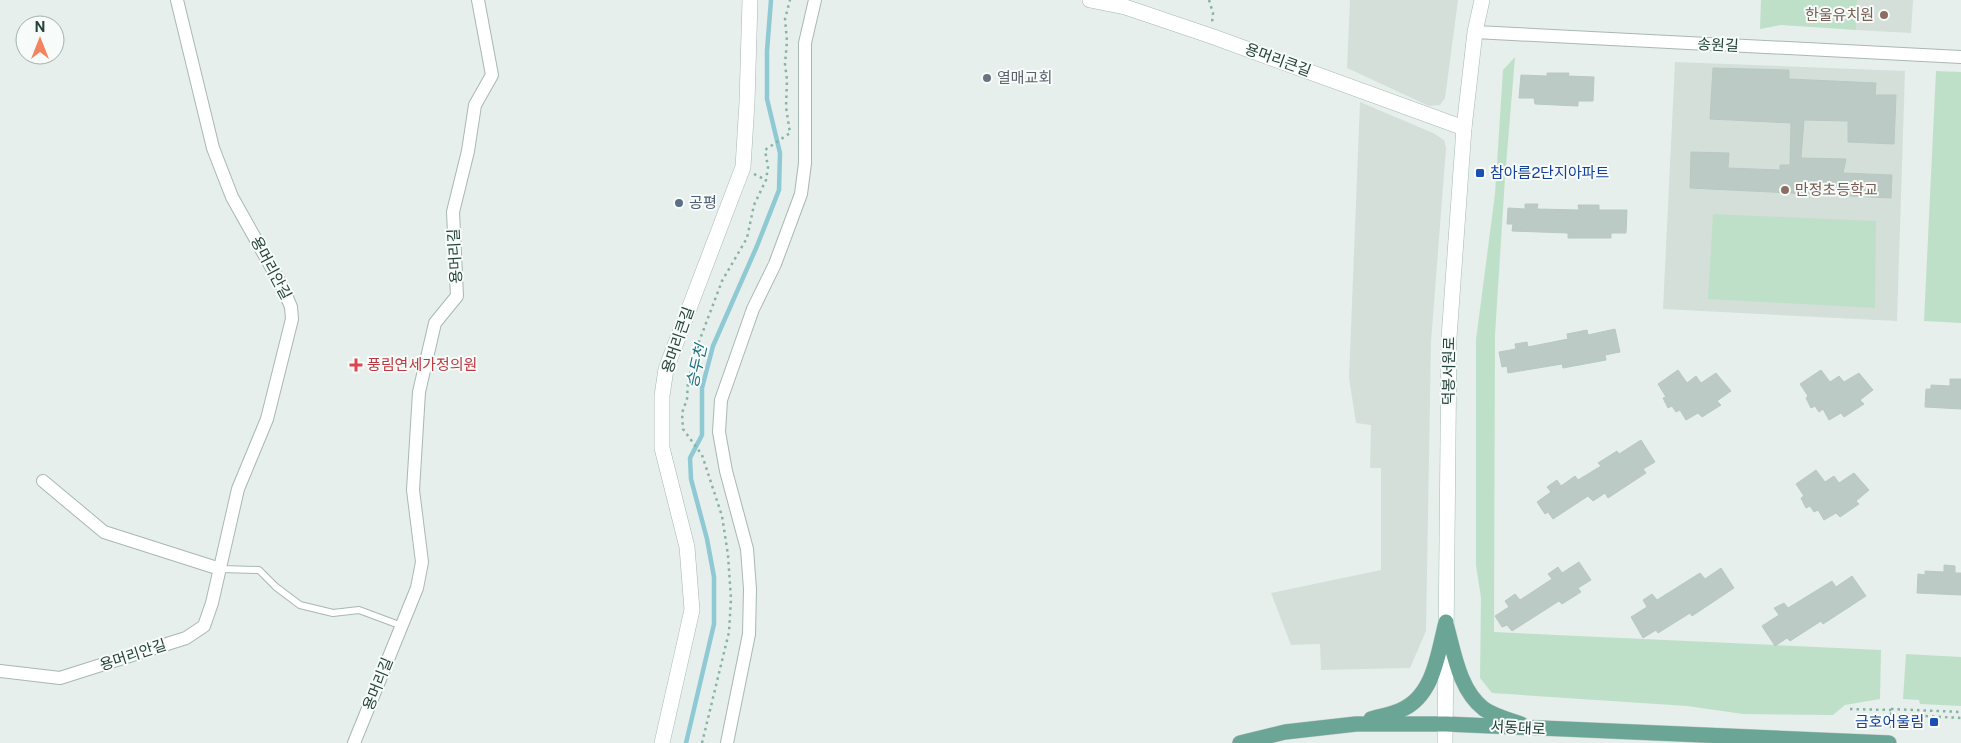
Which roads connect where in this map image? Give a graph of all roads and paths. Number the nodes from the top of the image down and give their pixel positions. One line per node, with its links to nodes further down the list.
1 (177, 0): 14 (street, 용머리안길)
2 (478, 0): 16 (street, 용머리길)
3 (750, 0): 28 (street, 용머리큰길)
4 (790, 0): 29 (path)
5 (814, 0): 30 (street)
6 (1090, 0): 10 (street, 용머리큰길)
7 (1209, 0): 10 (path)
8 (1482, 0): 9 (street, 덕봉서원로)
9 (1475, 32): 11 (street, 송원길); 12 (street, 덕봉서원로)
10 (1211, 36): 12 (street, 용머리큰길)
11 (1961, 57)
12 (1464, 128): 15 (street, 덕봉서원로)
13 (43, 481): 14 (street)
14 (220, 569): 16 (lane); 17 (street, 용머리안길)
15 (1446, 622): 23 (main road); 24 (street, 덕봉서원로); 25 (main road)
16 (402, 626): 27 (street, 용머리길)
17 (0, 671)
18 (1850, 709): 19 (path)
19 (1891, 709): 20 (path); 26 (path)
20 (1961, 712)
21 (1906, 715): 22 (path)
22 (1961, 718)
23 (1356, 724): 24 (main road, 서동대로); 31 (main road, 서동대로)
24 (1446, 724): 25 (main road, 서동대로); 32 (street, 덕봉서원로)
25 (1532, 729): 26 (main road, 서동대로)
26 (1890, 739)
27 (354, 743)
28 (662, 743)
29 (702, 743)
30 (727, 743)
31 (1240, 743)
32 (1445, 743)

